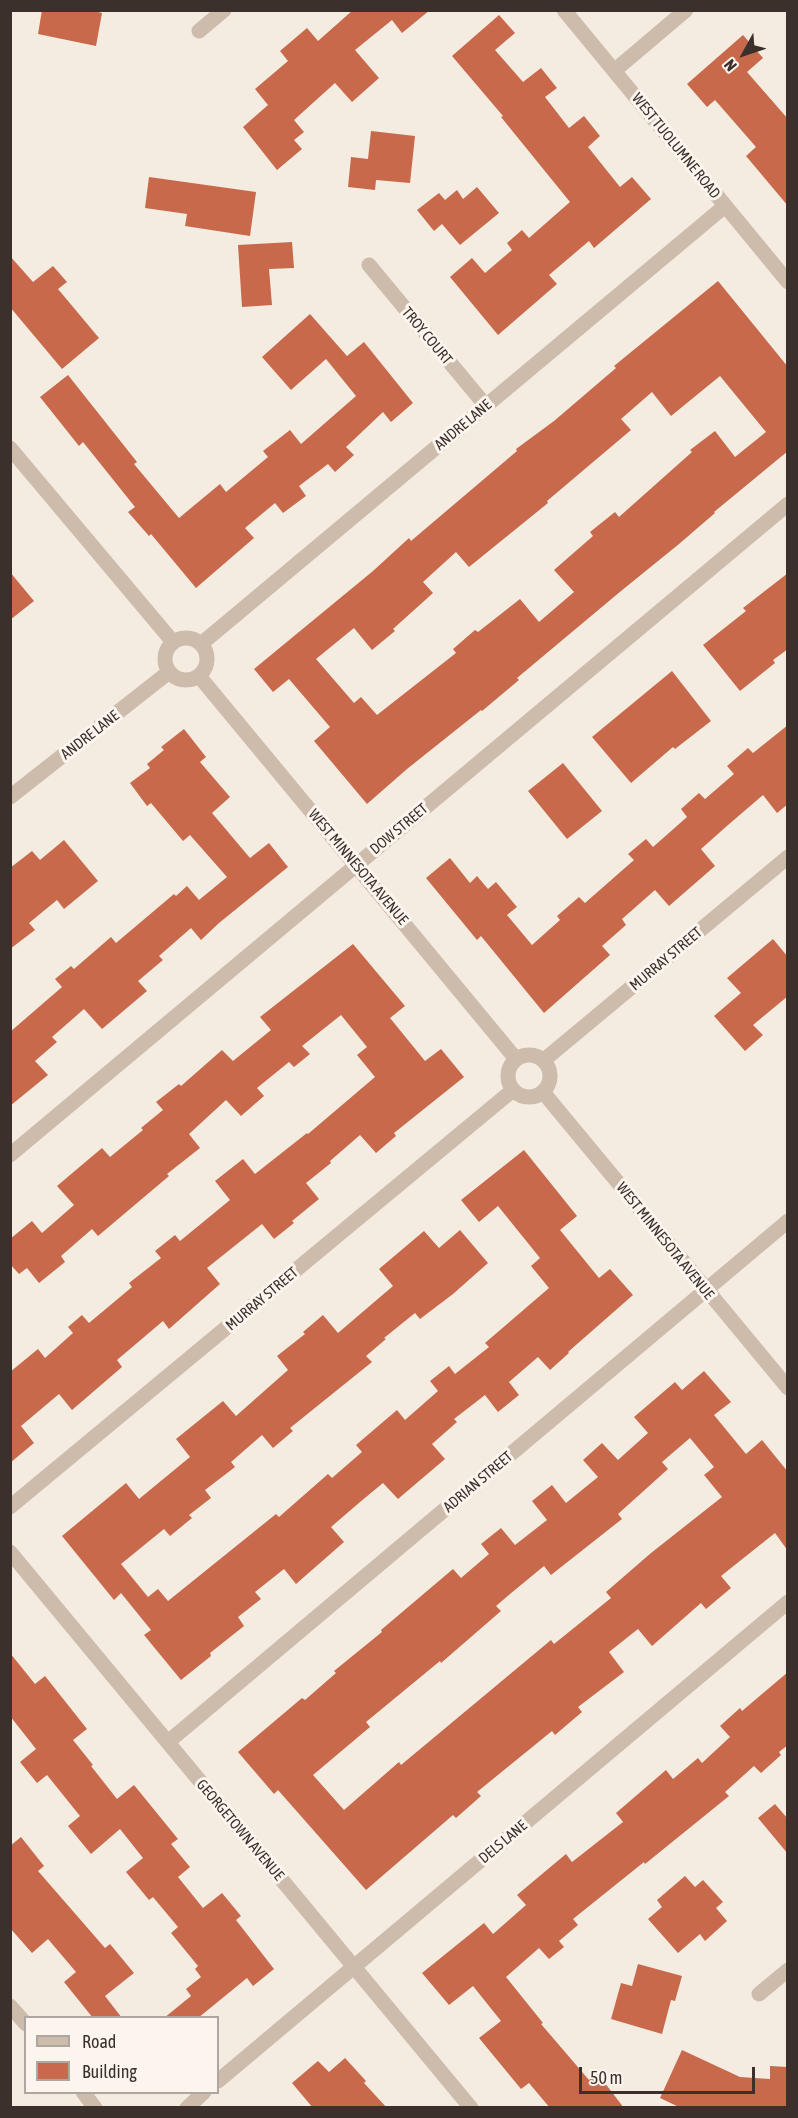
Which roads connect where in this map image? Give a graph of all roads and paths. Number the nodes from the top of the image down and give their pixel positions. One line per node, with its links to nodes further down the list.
1 (224, 10): 4 (street)
2 (564, 10): 5 (street, WEST TUOLUMNE ROAD)
3 (686, 10): 5 (street)
4 (199, 31)
5 (614, 71): 6 (street, WEST TUOLUMNE ROAD)
6 (725, 206): 8 (street, WEST TUOLUMNE ROAD); 9 (street, ANDRE LANE)
7 (369, 265): 9 (street, TROY COURT)
8 (788, 282)
9 (486, 406): 13 (street, ANDRE LANE)
10 (10, 448): 12 (street)
11 (788, 504): 18 (street, DOW STREET)
12 (173, 642): 13 (street); 14 (street)
13 (201, 644): 15 (street)
14 (169, 672): 15 (street); 16 (street, ANDRE LANE)
15 (199, 675): 18 (street, WEST MINNESOTA AVENUE)
16 (10, 797)
17 (788, 857): 20 (street, MURRAY STREET)
18 (356, 865): 19 (street, WEST MINNESOTA AVENUE); 23 (street, DOW STREET)
19 (516, 1059): 20 (street); 21 (street)
20 (544, 1060): 22 (street)
21 (513, 1090): 22 (street); 27 (street, MURRAY STREET)
22 (543, 1092): 25 (street, WEST MINNESOTA AVENUE)
23 (10, 1155)
24 (788, 1221): 25 (street, ADRIAN STREET)
25 (706, 1290): 26 (street, WEST MINNESOTA AVENUE); 30 (street, ADRIAN STREET)
26 (788, 1388)
27 (10, 1508)
28 (10, 1552): 30 (street, GEORGETOWN AVENUE)
29 (788, 1602): 31 (street, DELS LANE)
30 (168, 1742): 31 (street, GEORGETOWN AVENUE)
31 (354, 1967): 36 (street, DELS LANE); 41 (street, GEORGETOWN AVENUE)
32 (788, 1970): 33 (street)
33 (759, 1994)
34 (10, 2006): 35 (street)
35 (24, 2022)
36 (219, 2080)
37 (84, 2094): 39 (street)
38 (202, 2094): 40 (street)
39 (95, 2108)
40 (187, 2108)
41 (471, 2108)

